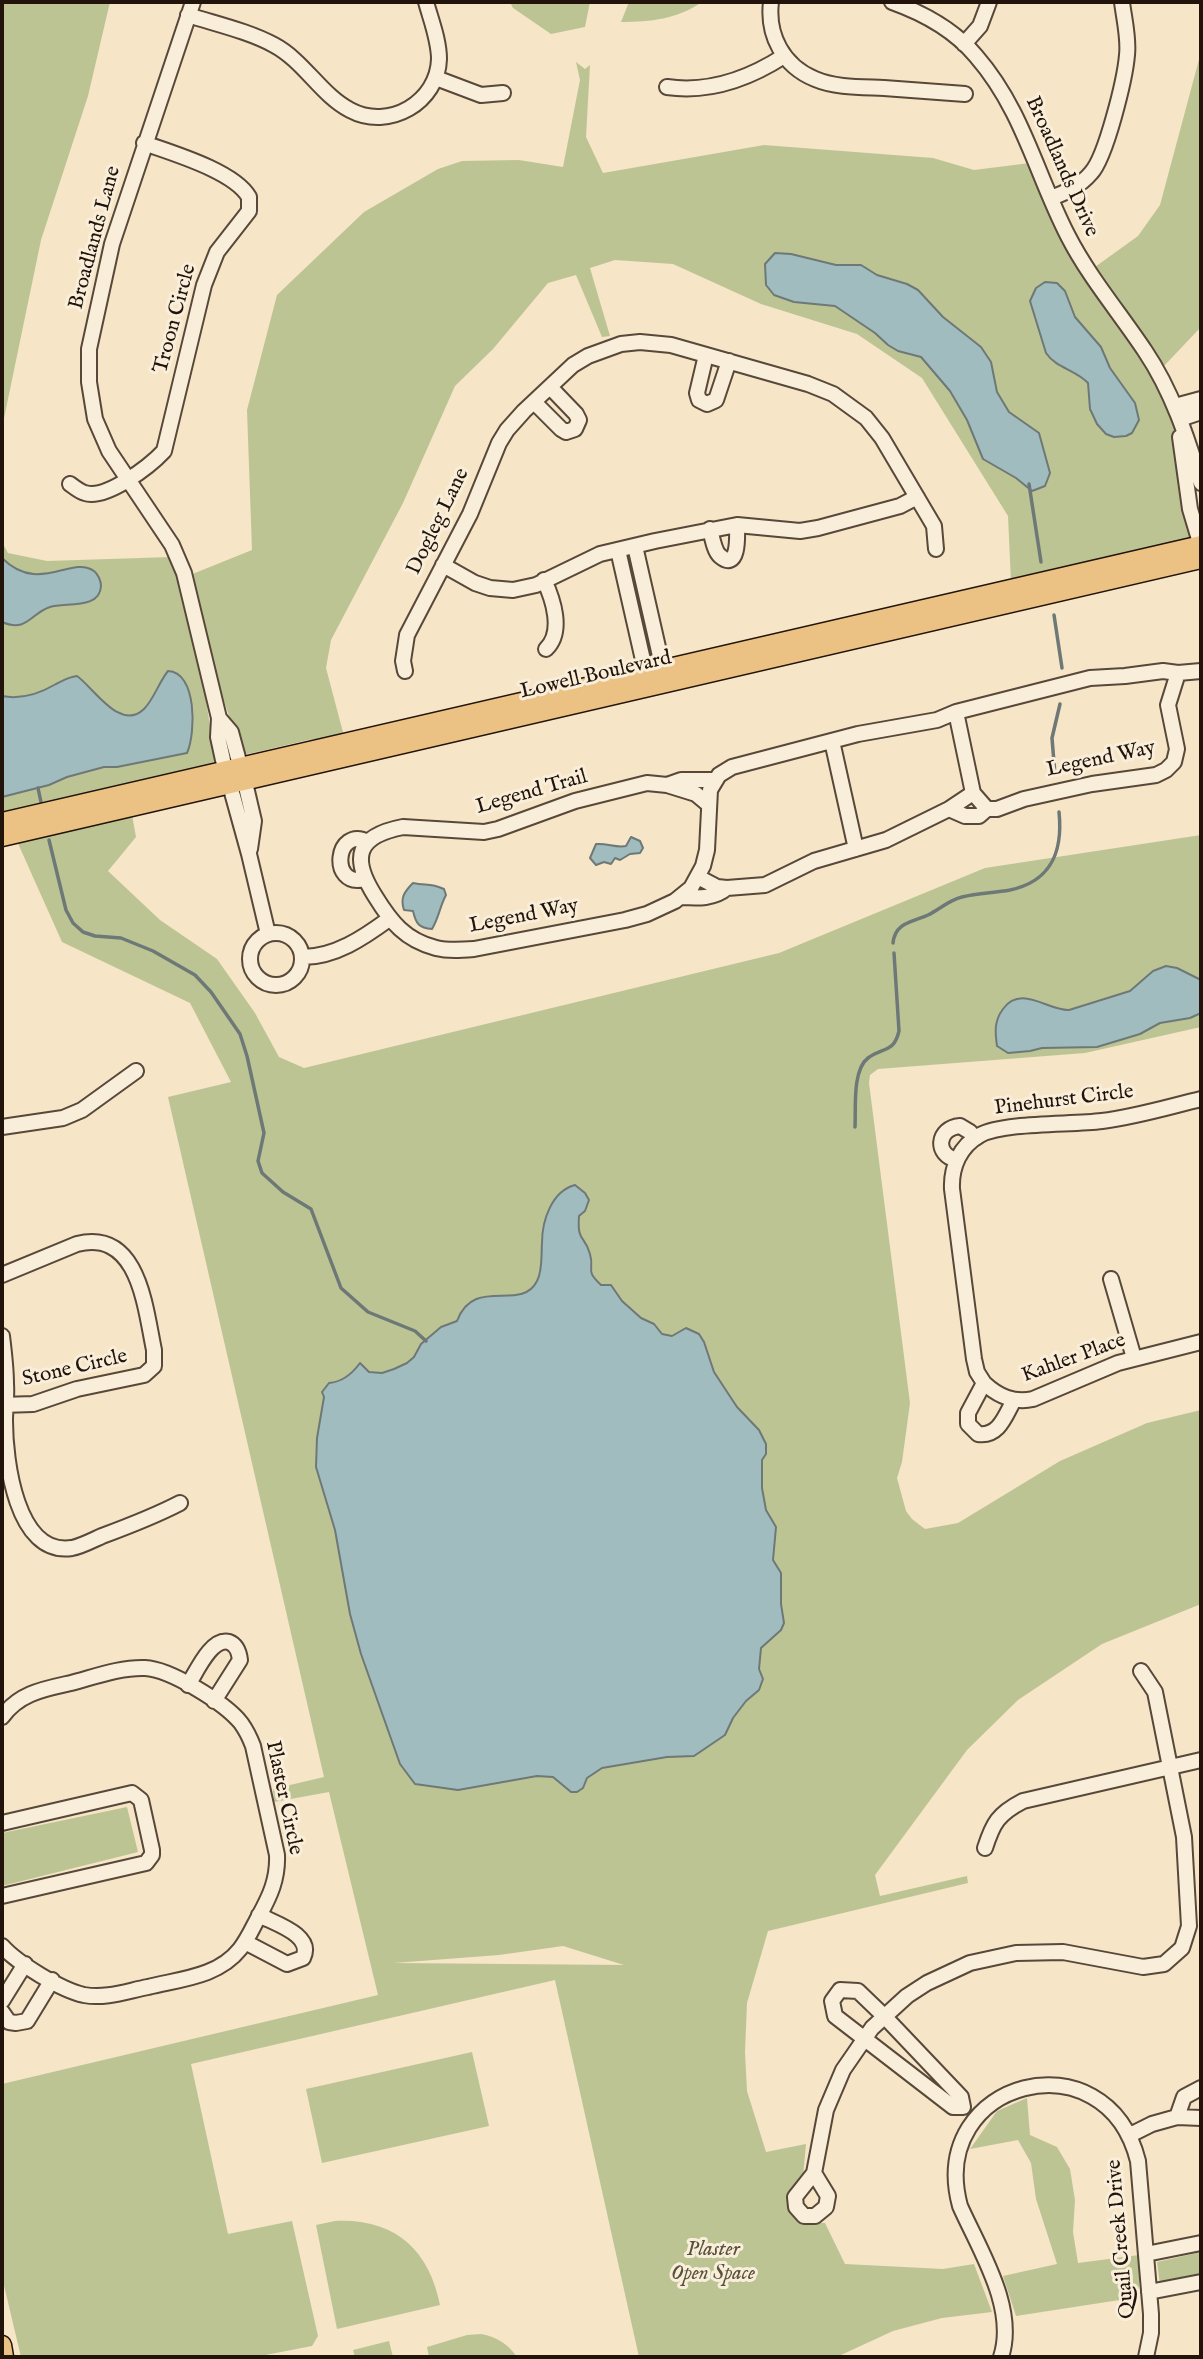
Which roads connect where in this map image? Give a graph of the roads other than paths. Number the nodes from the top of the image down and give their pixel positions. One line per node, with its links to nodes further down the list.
1 (426, 2): 9 (street)
2 (771, 2): 8 (street)
3 (892, 2): 7 (street, Broadlands Drive)
4 (989, 2): 7 (street)
5 (1122, 2): 14 (street)
6 (191, 8): 9 (street); 13 (street, Broadlands Lane)
7 (964, 44): 14 (street, Broadlands Drive)
8 (784, 56): 10 (street); 12 (street)
9 (436, 78): 11 (street)
10 (667, 87)
11 (503, 93)
12 (965, 94)
13 (144, 144): 22 (street, Broadlands Lane); 22 (street, Troon Circle)
14 (1051, 198): 20 (street, Broadlands Drive)
15 (706, 355): 16 (street, Dogleg Lane); 16 (street); 17 (street, Dogleg Lane)
16 (729, 361): 25 (street, Dogleg Lane)
17 (550, 387): 19 (street, Dogleg Lane); 19 (street)
18 (1201, 399): 20 (street)
19 (534, 402): 33 (street, Dogleg Lane)
20 (1178, 412): 21 (street); 23 (street, Broadlands Drive); 28 (street, Broadlands Drive)
21 (1201, 412)
22 (127, 479): 24 (street, Troon Circle); 42 (street, Broadlands Lane)
23 (1201, 483)
24 (70, 484)
25 (917, 497): 26 (street); 30 (street, Dogleg Lane)
26 (737, 525): 27 (street); 27 (street)
27 (710, 528): 29 (street)
28 (1201, 545): 39 (main road, Lowell Boulevard)
29 (635, 546): 31 (street); 39 (street)
30 (936, 549)
31 (618, 550): 34 (street); 39 (street)
32 (1201, 559): 39 (main road, Lowell Boulevard)
33 (443, 565): 34 (street); 36 (street, Dogleg Lane)
34 (544, 580): 35 (street)
35 (546, 649)
36 (405, 670)
37 (1201, 671): 38 (street)
38 (1178, 673): 40 (street); 48 (street, Legend Way)
39 (656, 678): 42 (main road, Lowell Boulevard)
40 (956, 712): 41 (street); 45 (street)
41 (832, 741): 43 (street); 52 (street)
42 (235, 776): 49 (main road, Lowell Boulevard); 50 (main road, Lowell Boulevard); 58 (street, Broadlands Lane)
43 (716, 780): 44 (street, Legend Trail); 46 (street)
44 (667, 785): 46 (street, Legend Trail); 51 (street, Legend Trail)
45 (973, 793): 47 (street, Legend Way); 48 (street)
46 (708, 804): 53 (street, Legend Way)
47 (949, 809): 48 (street, Legend Way); 52 (street, Legend Way)
48 (987, 809)
49 (2, 822)
50 (2, 837)
51 (368, 842): 54 (street); 54 (street, Legend Trail)
52 (856, 849): 55 (street, Legend Way)
53 (698, 877): 55 (street, Legend Way); 56 (street, Legend Way)
54 (364, 879): 57 (street, Legend Trail)
55 (727, 888): 56 (street, Legend Way)
56 (681, 897): 57 (street, Legend Way)
57 (389, 919): 59 (street)
58 (268, 934): 59 (street); 59 (street)
59 (303, 957)
60 (136, 1071): 62 (street)
61 (1201, 1099): 63 (street, Pinehurst Circle)
62 (2, 1127)
63 (974, 1139): 64 (street, Pinehurst Circle); 64 (street, Pinehurst Circle)
64 (957, 1160): 70 (street)
65 (2, 1276): 72 (street, Stone Circle)
66 (1111, 1279): 69 (street)
67 (2, 1336): 72 (street)
68 (1201, 1342): 69 (street, Kahler Place)
69 (1134, 1358): 71 (street, Kahler Place)
70 (984, 1383): 71 (street); 71 (street, Kahler Place)
71 (1014, 1400)
72 (4, 1405): 73 (street)
73 (8, 1487): 74 (street)
74 (180, 1503)
75 (1141, 1671): 80 (street)
76 (188, 1685): 77 (street, Plaster Circle); 77 (street); 78 (street, Plaster Circle)
77 (214, 1701): 84 (street, Plaster Circle)
78 (2, 1717)
79 (1201, 1760): 80 (street)
80 (1170, 1767): 82 (street); 91 (street)
81 (2, 1823): 83 (street)
82 (985, 1848)
83 (2, 1896)
84 (260, 1915): 85 (street, Plaster Circle); 85 (street)
85 (245, 1942): 88 (street, Plaster Circle)
86 (2, 1946): 87 (street, Plaster Circle)
87 (25, 1964): 88 (street, Plaster Circle); 89 (street)
88 (52, 1980): 90 (street)
89 (2, 2001)
90 (2, 2012)
91 (884, 2016): 92 (street); 92 (street); 93 (street)
92 (864, 2038): 94 (street); 101 (street)
93 (930, 2064): 94 (street); 96 (street)
94 (917, 2079): 96 (street)
95 (1201, 2088): 97 (street)
96 (963, 2107): 99 (street)
97 (1177, 2117): 98 (street); 100 (street)
98 (1201, 2118)
99 (974, 2120): 100 (street, Quail Creek Drive); 108 (street)
100 (1130, 2135): 103 (street, Quail Creek Drive)
101 (814, 2173)
102 (1201, 2243): 103 (street)
103 (1146, 2254): 105 (street, Quail Creek Drive)
104 (1201, 2282): 105 (street)
105 (1149, 2292): 109 (street, Quail Creek Drive)
106 (2, 2345): 107 (main road)
107 (4, 2357)
108 (1001, 2357)
109 (1146, 2357)

